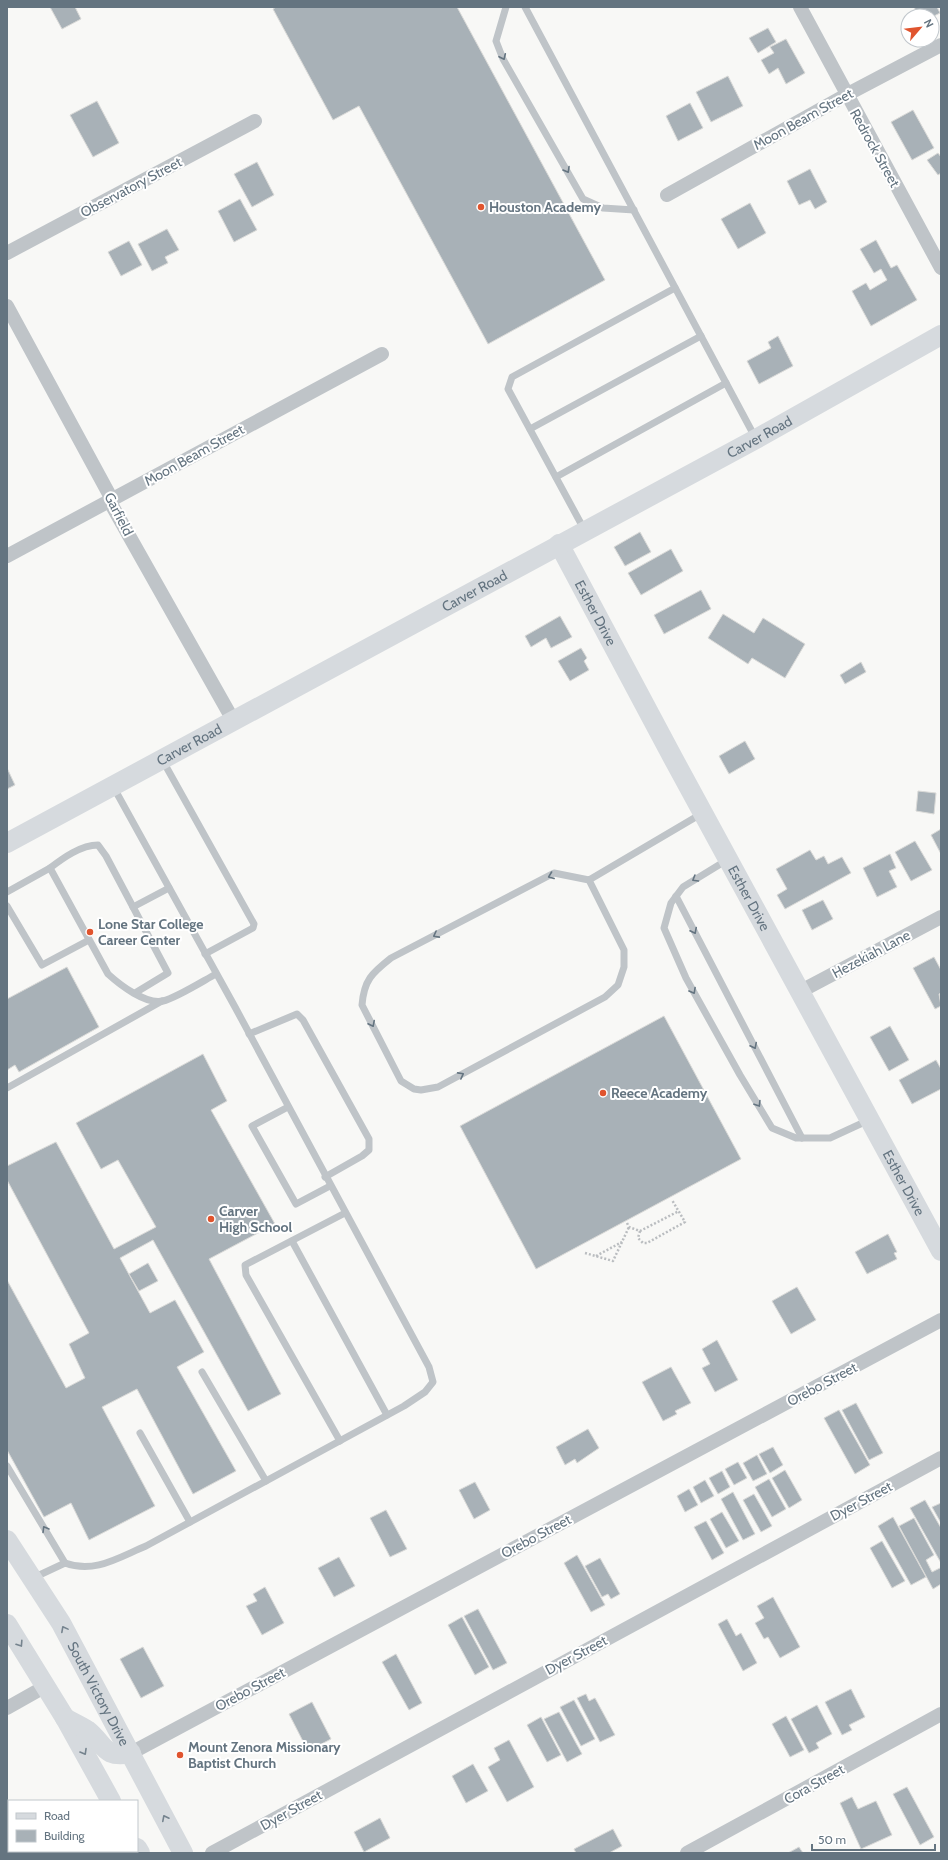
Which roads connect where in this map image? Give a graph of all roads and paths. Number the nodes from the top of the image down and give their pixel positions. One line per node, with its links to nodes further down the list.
1 (506, 7): 8 (lane, one-way to 8)
2 (525, 7): 8 (lane)
3 (800, 7): 5 (street, Redrock Street)
4 (941, 45): 5 (street, Moon Beam Street)
5 (846, 95): 7 (street, Moon Beam Street); 10 (street, Redrock Street)
6 (255, 121): 9 (street, Observatory Street)
7 (667, 195)
8 (634, 210): 11 (lane)
9 (7, 252)
10 (941, 268)
11 (675, 288): 14 (lane); 17 (lane)
12 (7, 306): 20 (street, Garfield)
13 (941, 335): 18 (street, Carver Road)
14 (701, 336): 16 (lane); 17 (lane)
15 (382, 354): 20 (street, Moon Beam Street)
16 (726, 383): 18 (lane); 19 (lane)
17 (530, 429): 19 (lane)
18 (756, 439): 21 (street, Carver Road)
19 (556, 477): 21 (lane)
20 (110, 502): 23 (street, Moon Beam Street); 24 (street, Garfield)
21 (585, 531): 22 (street, Carver Road)
22 (559, 544): 24 (street, Carver Road); 27 (street, Esther Drive)
23 (7, 556)
24 (233, 720): 25 (street, Carver Road)
25 (162, 759): 26 (street, Carver Road); 39 (lane)
26 (113, 786): 28 (street, Carver Road); 32 (lane)
27 (703, 813): 29 (street, Esther Drive); 31 (lane)
28 (7, 843)
29 (729, 859): 34 (lane, one-way to 34); 41 (street, Esther Drive)
30 (50, 868): 33 (lane); 36 (lane); 38 (lane)
31 (589, 880): 31 (lane, one-way to 31)
32 (169, 888): 36 (lane); 39 (lane)
33 (7, 892)
34 (676, 896): 48 (lane, one-way to 48); 48 (lane, one-way to 48)
35 (7, 906): 38 (lane)
36 (133, 907): 42 (lane)
37 (941, 917): 41 (street, Hezekiah Lane)
38 (90, 940): 42 (lane)
39 (206, 954): 40 (lane)
40 (216, 974): 43 (lane); 44 (lane)
41 (801, 991): 47 (street, Esther Drive)
42 (135, 993): 43 (lane)
43 (162, 1001): 45 (lane)
44 (249, 1034): 46 (lane); 49 (lane)
45 (7, 1088)
46 (288, 1107): 49 (lane); 50 (lane)
47 (870, 1120): 48 (lane); 59 (street, Esther Drive)
48 (802, 1138)
49 (325, 1177): 50 (lane)
50 (330, 1186): 53 (lane)
51 (672, 1200): 52 (path)
52 (679, 1212): 56 (path); 56 (path)
53 (345, 1213): 57 (lane); 64 (lane)
54 (627, 1223): 55 (path)
55 (629, 1227): 56 (path); 58 (path)
56 (640, 1232)
57 (292, 1241): 64 (lane); 66 (lane)
58 (622, 1242): 61 (path); 61 (path)
59 (941, 1251)
60 (586, 1253): 61 (path)
61 (596, 1256)
62 (941, 1320): 79 (street, Orebo Street)
63 (202, 1372): 69 (lane)
64 (388, 1415): 66 (lane)
65 (140, 1433): 70 (lane)
66 (340, 1441): 69 (lane)
67 (941, 1458): 82 (street, Dyer Street)
68 (7, 1466): 72 (lane, one-way to 68)
69 (266, 1481): 70 (lane)
70 (190, 1522): 72 (lane)
71 (7, 1540): 73 (street, South Victory Drive)
72 (65, 1563): 73 (lane)
73 (32, 1579): 79 (street, South Victory Drive, one-way to 73)
74 (7, 1624): 75 (street, one-way to 75)
75 (46, 1686): 76 (street); 78 (street)
76 (7, 1708)
77 (941, 1714): 83 (street, Cora Street)
78 (65, 1718): 79 (street); 80 (street, one-way to 80)
79 (131, 1753): 81 (street, South Victory Drive, one-way to 79)
80 (110, 1800)
81 (182, 1853)
82 (212, 1853)
83 (687, 1853)

